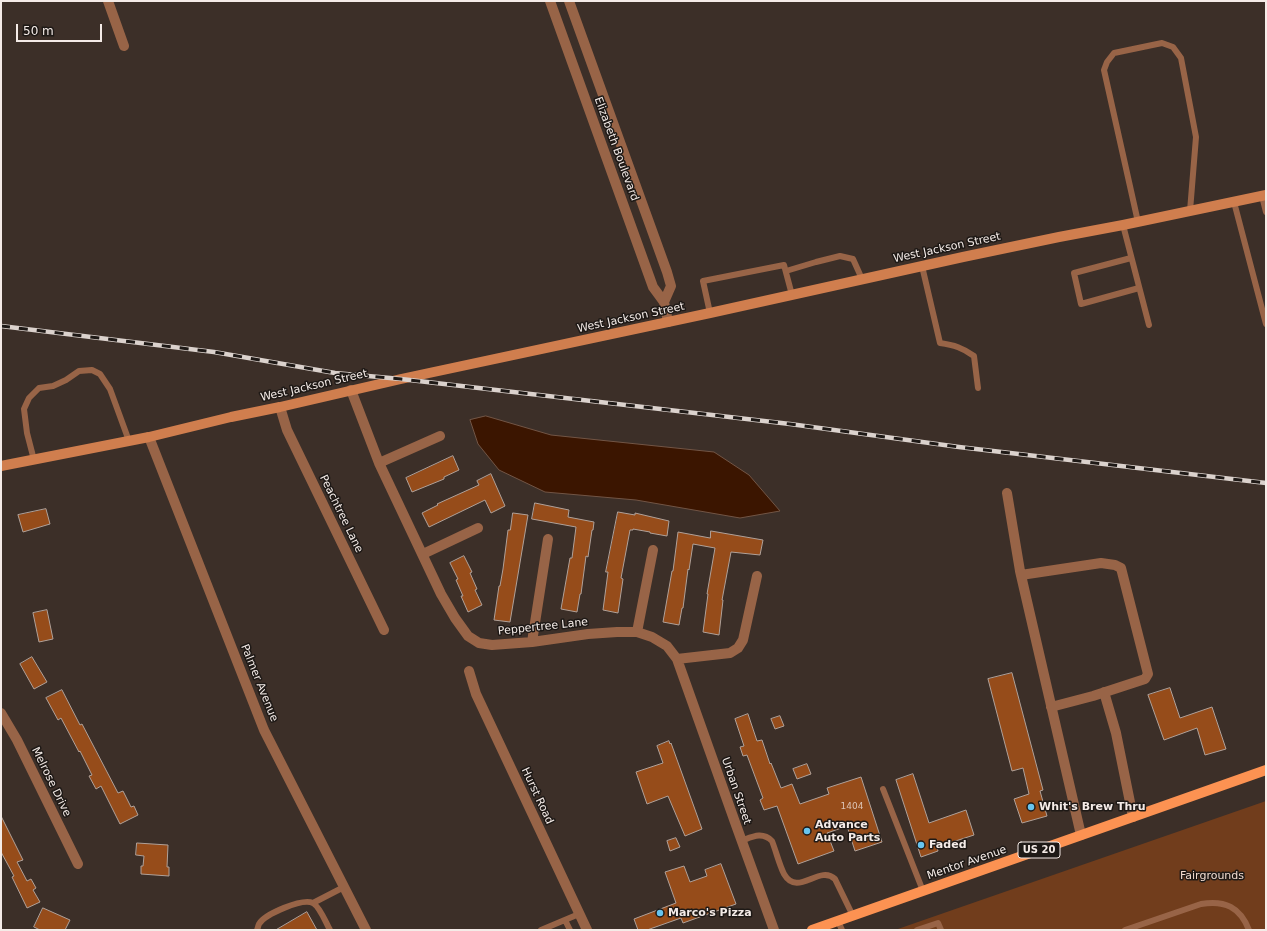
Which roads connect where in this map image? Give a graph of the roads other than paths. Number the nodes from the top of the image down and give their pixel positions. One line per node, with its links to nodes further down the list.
1 (108, 1): 4 (street)
2 (550, 1): 17 (street, Elizabeth Boulevard)
3 (568, 1): 17 (street, Elizabeth Boulevard)
4 (124, 46)
5 (1264, 196): 6 (street, West Jackson Street); 8 (lane)
6 (1234, 202): 7 (street, West Jackson Street); 20 (lane)
7 (1190, 211): 9 (street, West Jackson Street); 9 (lane)
8 (1266, 212)
9 (1138, 222): 10 (street, West Jackson Street)
10 (1123, 225): 11 (lane); 12 (street, West Jackson Street)
11 (1132, 258): 15 (lane); 15 (lane)
12 (922, 266): 14 (street, West Jackson Street); 22 (lane)
13 (786, 271): 14 (lane); 16 (lane); 18 (lane)
14 (862, 279): 16 (street, West Jackson Street)
15 (1139, 288): 21 (lane)
16 (792, 295): 18 (street, West Jackson Street)
17 (664, 302): 19 (street, Elizabeth Boulevard)
18 (710, 313): 19 (street, West Jackson Street)
19 (668, 322): 23 (street, West Jackson Street)
20 (1266, 324)
21 (1149, 325)
22 (978, 388)
23 (351, 390): 24 (street, West Jackson Street); 29 (street, Peppertree Lane)
24 (280, 407): 26 (street, West Jackson Street); 38 (street, Peachtree Lane)
25 (440, 436): 29 (street)
26 (148, 437): 27 (street, West Jackson Street); 52 (street, Palmer Avenue)
27 (129, 441): 28 (street, West Jackson Street); 28 (lane)
28 (34, 460): 30 (street, West Jackson Street)
29 (379, 463): 35 (street, Peppertree Lane)
30 (1, 466)
31 (1007, 493): 36 (street)
32 (478, 528): 35 (street)
33 (548, 539): 40 (street)
34 (653, 550): 39 (street)
35 (423, 554): 40 (street, Peppertree Lane)
36 (1021, 574): 43 (street); 44 (street)
37 (757, 576): 41 (street)
38 (384, 630)
39 (637, 632): 40 (street, Peppertree Lane); 41 (street, Peppertree Lane)
40 (532, 642)
41 (677, 658): 50 (street, Urban Street)
42 (469, 671): 55 (street, Hurst Road)
43 (1104, 692): 44 (street); 48 (street)
44 (1051, 707): 49 (street)
45 (1, 712): 51 (street, Melrose Drive)
46 (1266, 770): 48 (main road, Mentor Avenue / US 20)
47 (883, 789): 53 (lane)
48 (1132, 817): 49 (main road, Mentor Avenue / US 20)
49 (1081, 835): 53 (main road, Mentor Avenue / US 20)
50 (741, 841): 56 (lane); 65 (street, Urban Street)
51 (78, 864)
52 (344, 887): 54 (lane); 61 (street, Palmer Avenue)
53 (923, 891): 56 (main road, Mentor Avenue / US 20)
54 (313, 903): 59 (lane); 60 (lane)
55 (579, 914): 57 (lane); 64 (street, Hurst Road)
56 (852, 916): 58 (main road, Mentor Avenue / US 20)
57 (565, 920): 62 (lane); 63 (lane)
58 (840, 925): 66 (main road, Mentor Avenue / US 20)
59 (257, 930)
60 (330, 930)
61 (366, 930)
62 (541, 930)
63 (570, 930)
64 (587, 930)
65 (774, 930)
66 (812, 930)
67 (917, 930): 68 (lane)
68 (940, 930)
69 (1125, 930): 70 (lane)
70 (1249, 930)

